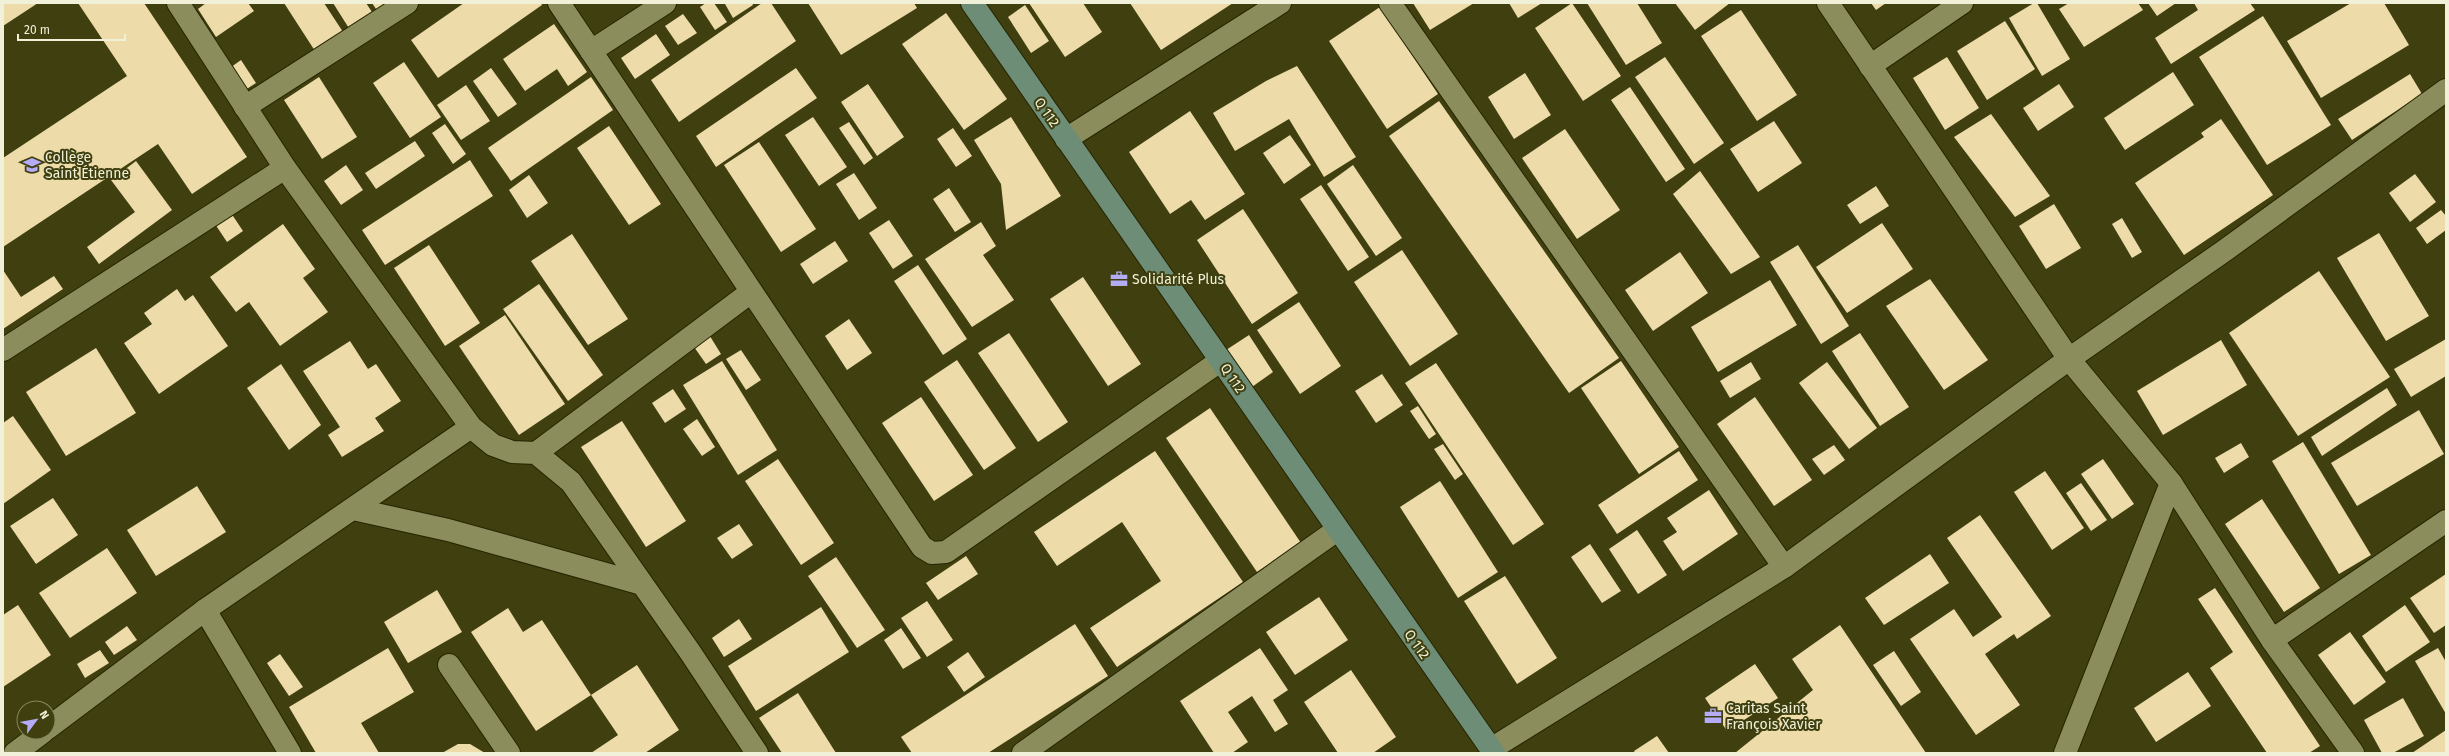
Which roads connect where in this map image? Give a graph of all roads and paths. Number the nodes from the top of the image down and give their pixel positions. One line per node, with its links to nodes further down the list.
1 (178, 3): 13 (street)
2 (408, 3): 13 (street)
3 (559, 3): 10 (street)
4 (665, 3): 10 (street)
5 (972, 3): 14 (street, Q 112)
6 (1280, 3): 14 (street)
7 (1390, 3): 26 (street)
8 (1828, 3): 11 (street)
9 (1962, 3): 11 (street)
10 (590, 51): 16 (street)
11 (1870, 66): 18 (street)
12 (2446, 90): 18 (street)
13 (245, 107): 15 (street)
14 (1066, 139): 19 (street, Q 112)
15 (284, 168): 17 (street); 20 (street)
16 (751, 292): 19 (street); 21 (street)
17 (3, 350)
18 (2068, 359): 22 (street); 26 (street)
19 (1220, 361): 25 (street, Q 112)
20 (472, 428): 21 (street); 23 (street)
21 (536, 453): 27 (street)
22 (2171, 483): 29 (street); 39 (street)
23 (353, 509): 27 (street); 28 (street)
24 (2446, 521): 29 (street)
25 (1337, 530): 33 (street, Q 112); 38 (street)
26 (1784, 567): 33 (street)
27 (642, 584): 37 (street)
28 (205, 610): 31 (street); 35 (street)
29 (2272, 640): 40 (street)
30 (449, 665): 36 (street)
31 (56, 722)
32 (32, 740): 34 (street)
33 (1492, 751)
34 (15, 753)
35 (290, 753)
36 (509, 753)
37 (757, 753)
38 (1023, 753)
39 (2065, 753)
40 (2353, 753)

